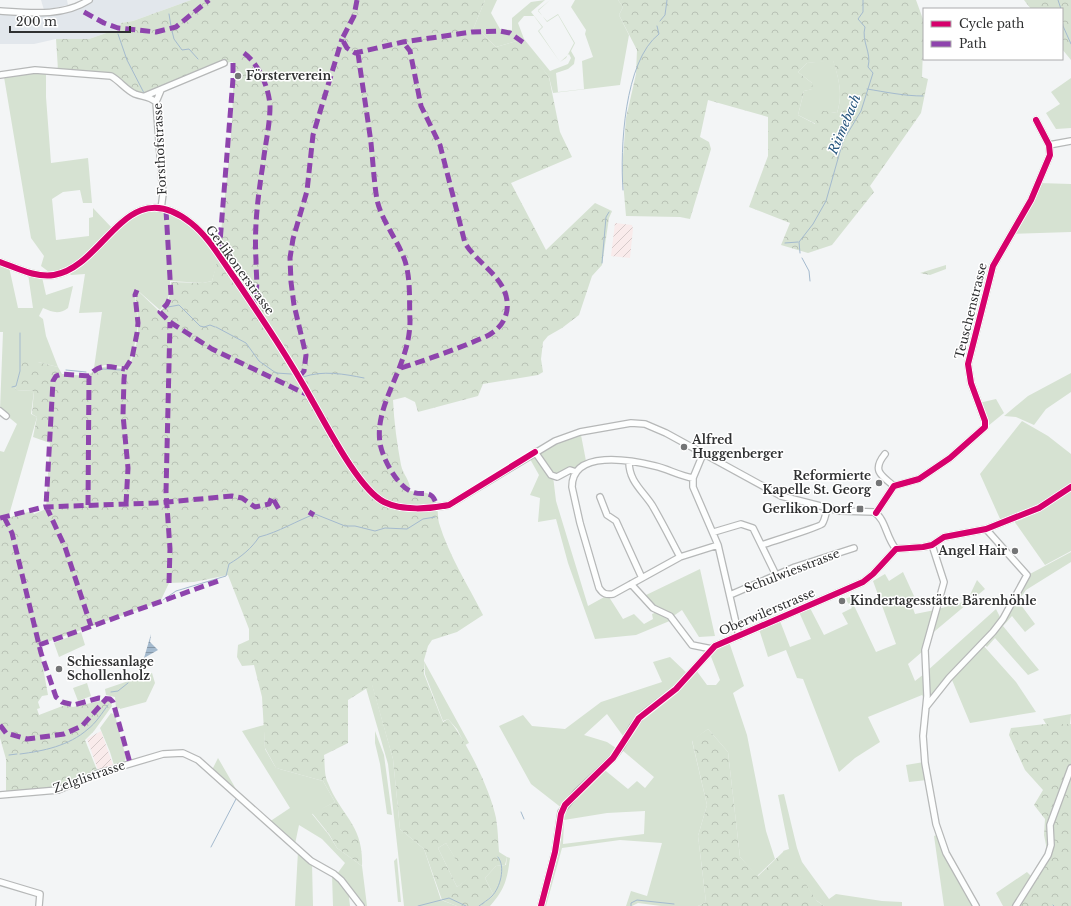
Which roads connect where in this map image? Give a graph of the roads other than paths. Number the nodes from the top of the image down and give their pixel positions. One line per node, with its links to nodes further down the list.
1 (89, 0): 2 (street)
2 (0, 11)
3 (224, 63): 5 (street)
4 (0, 75): 6 (street)
5 (161, 90): 6 (street); 7 (street, Forsthofstrasse)
6 (145, 96): 7 (street)
7 (156, 102): 11 (street, Forsthofstrasse)
8 (1036, 120): 10 (street)
9 (1071, 141): 10 (street)
10 (1049, 145): 21 (street, Teuschenstrasse)
11 (161, 209): 12 (street, Gerlikonerstrasse); 15 (street, Gerlikonerstrasse)
12 (0, 262)
13 (0, 411): 14 (street)
14 (6, 416)
15 (535, 452): 16 (street, Gerlikonerstrasse); 19 (street)
16 (704, 454): 20 (street); 24 (street, Gerlikonerstrasse)
17 (885, 454): 21 (street)
18 (629, 462): 19 (street); 20 (street); 33 (street)
19 (576, 472): 36 (street)
20 (693, 478): 27 (street)
21 (894, 486): 25 (street)
22 (1071, 487): 26 (street)
23 (600, 497): 35 (street)
24 (827, 508): 25 (street, Gerlikonerstrasse); 29 (street)
25 (876, 513): 32 (street)
26 (986, 529): 30 (street); 40 (street)
27 (714, 532): 28 (street); 29 (street)
28 (718, 545): 33 (street); 37 (street)
29 (762, 545): 34 (street)
30 (932, 545): 32 (street); 40 (street)
31 (854, 548): 34 (street, Schulwiesstrasse)
32 (896, 549): 38 (street, Oberwilerstrasse)
33 (680, 557): 35 (street)
34 (776, 575): 37 (street, Schulwiesstrasse)
35 (642, 578): 36 (street)
36 (631, 584): 39 (street)
37 (730, 595): 38 (street)
38 (739, 636): 39 (street, Oberwilerstrasse)
39 (712, 649): 46 (street, Oberwilerstrasse)
40 (926, 707): 47 (street)
41 (1071, 768): 48 (street)
42 (0, 795): 45 (street, Zelglistrasse)
43 (0, 882): 44 (street)
44 (39, 906)
45 (361, 906)
46 (541, 906)
47 (976, 906)
48 (1016, 906)

